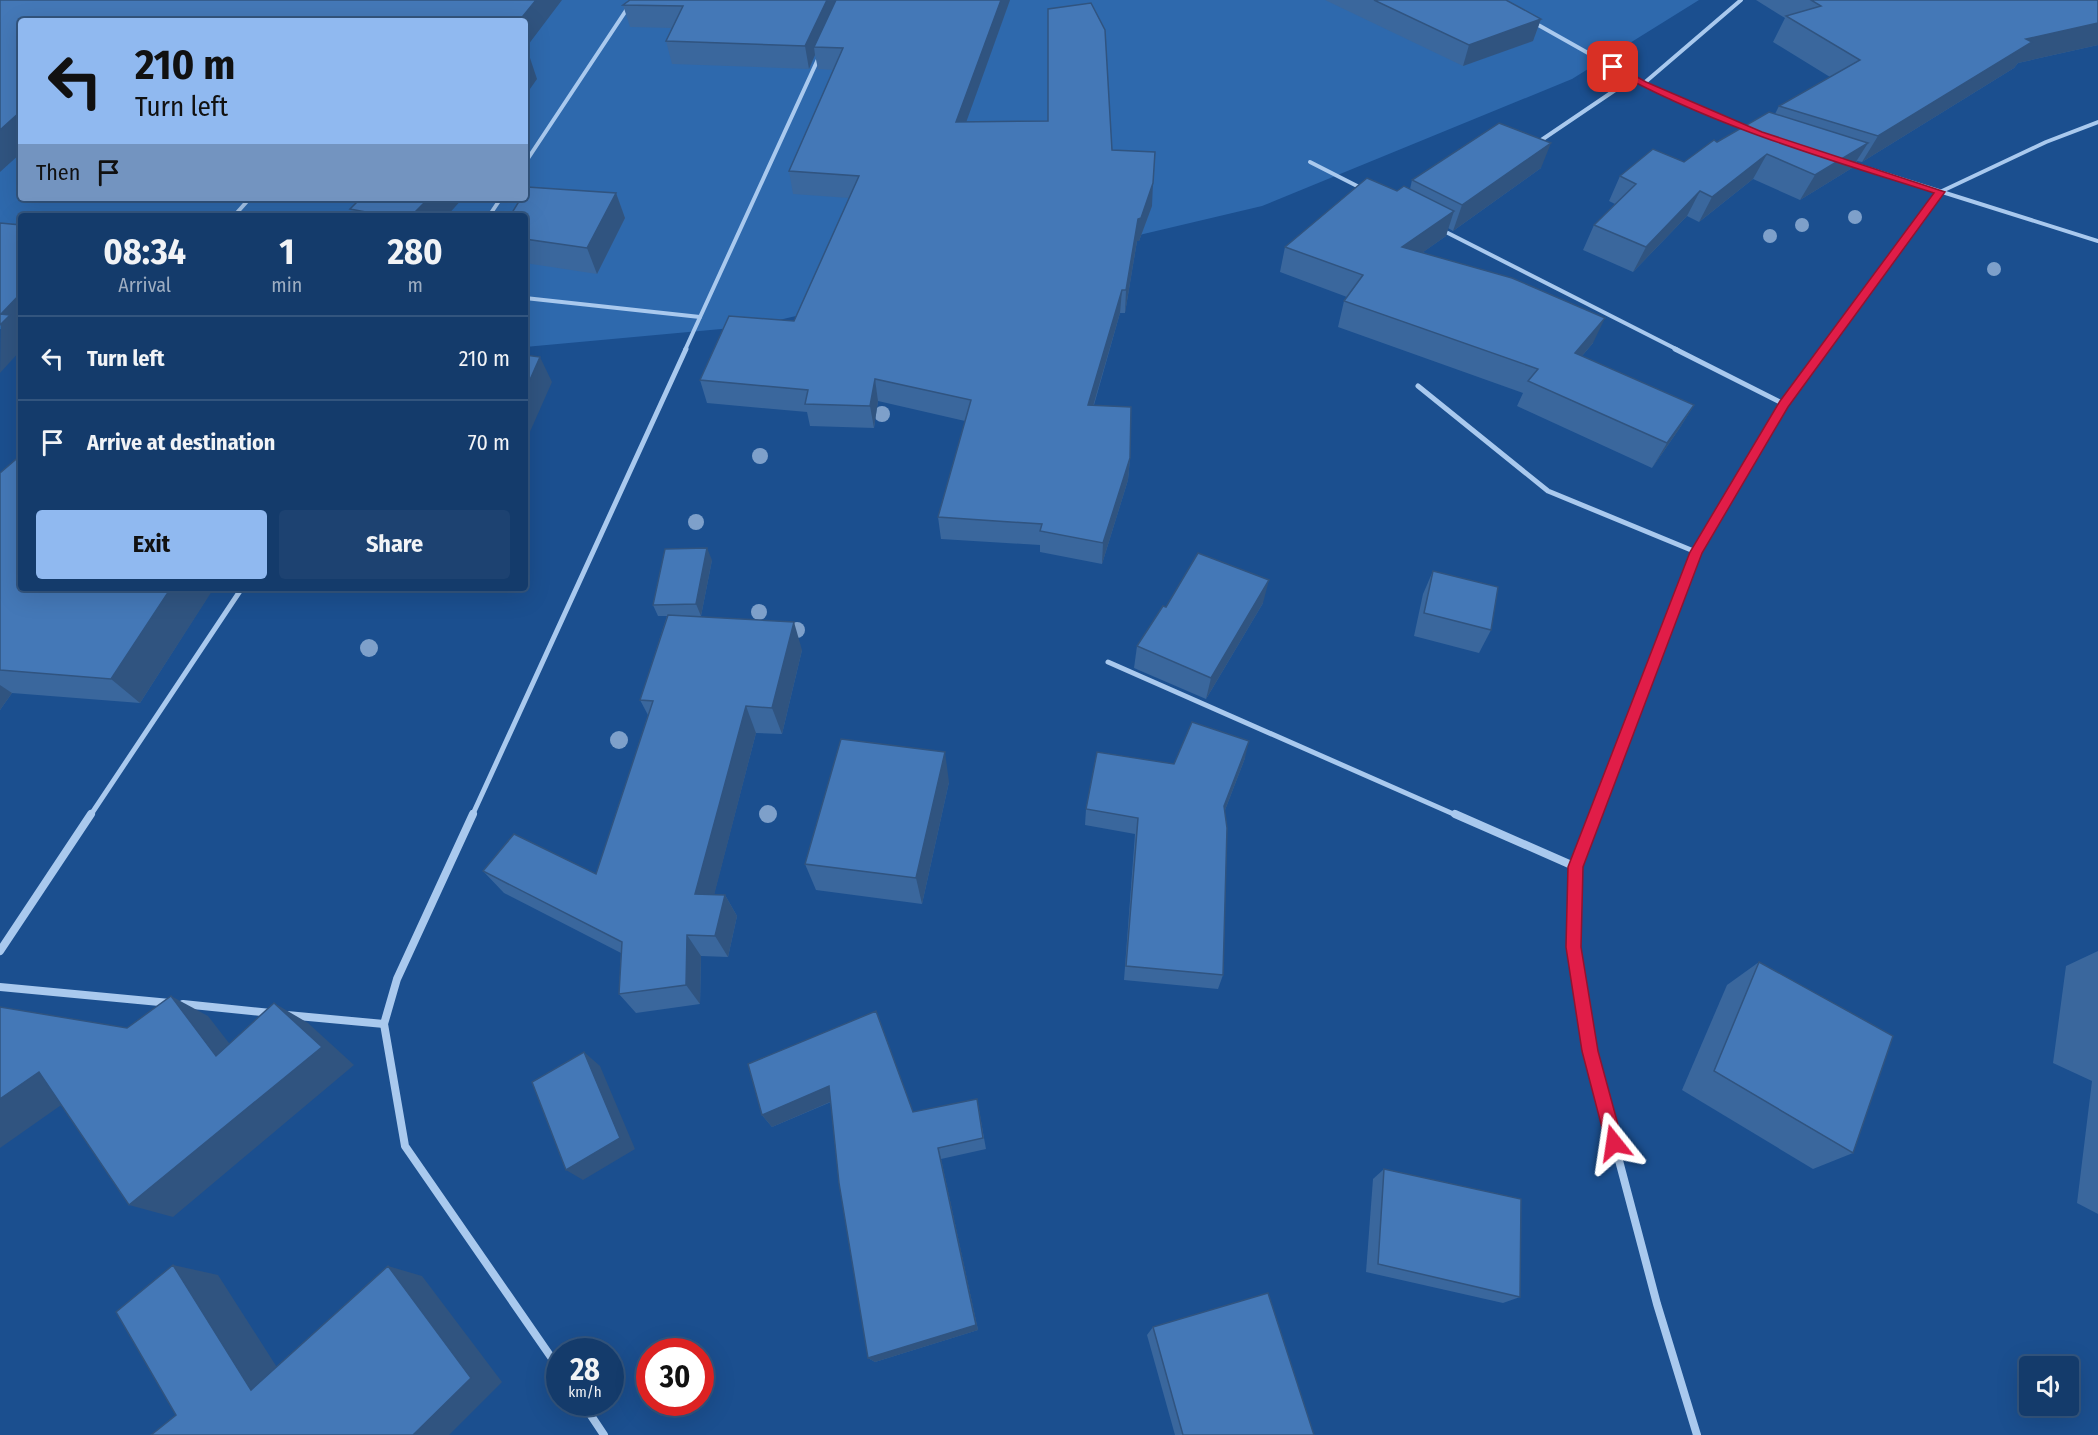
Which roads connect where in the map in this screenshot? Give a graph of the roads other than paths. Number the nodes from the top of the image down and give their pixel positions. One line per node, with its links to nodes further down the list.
1 (633, 0): 10 (street)
2 (1741, 0): 6 (street)
3 (1523, 17): 5 (street)
4 (821, 53): 20 (street)
5 (1634, 78): 6 (street); 9 (street)
6 (1643, 84): 8 (street)
7 (2098, 122): 13 (street)
8 (1759, 134)
9 (1537, 143)
10 (528, 158)
11 (1838, 160): 13 (street)
12 (1310, 162): 14 (street)
13 (1940, 192): 18 (street); 22 (street)
14 (1374, 195)
15 (247, 201): 16 (street)
16 (237, 213)
17 (1437, 227): 22 (street)
18 (2098, 241)
19 (528, 298): 20 (street)
20 (700, 317): 29 (street)
21 (1418, 386): 23 (street)
22 (1784, 404): 23 (street)
23 (1696, 552): 26 (street)
24 (240, 591): 27 (street)
25 (1108, 662): 26 (street)
26 (1576, 867): 33 (street)
27 (0, 951)
28 (0, 987): 29 (street)
29 (384, 1024): 30 (street)
30 (546, 1350)
31 (591, 1416): 32 (street)
32 (604, 1435)
33 (1697, 1435)

